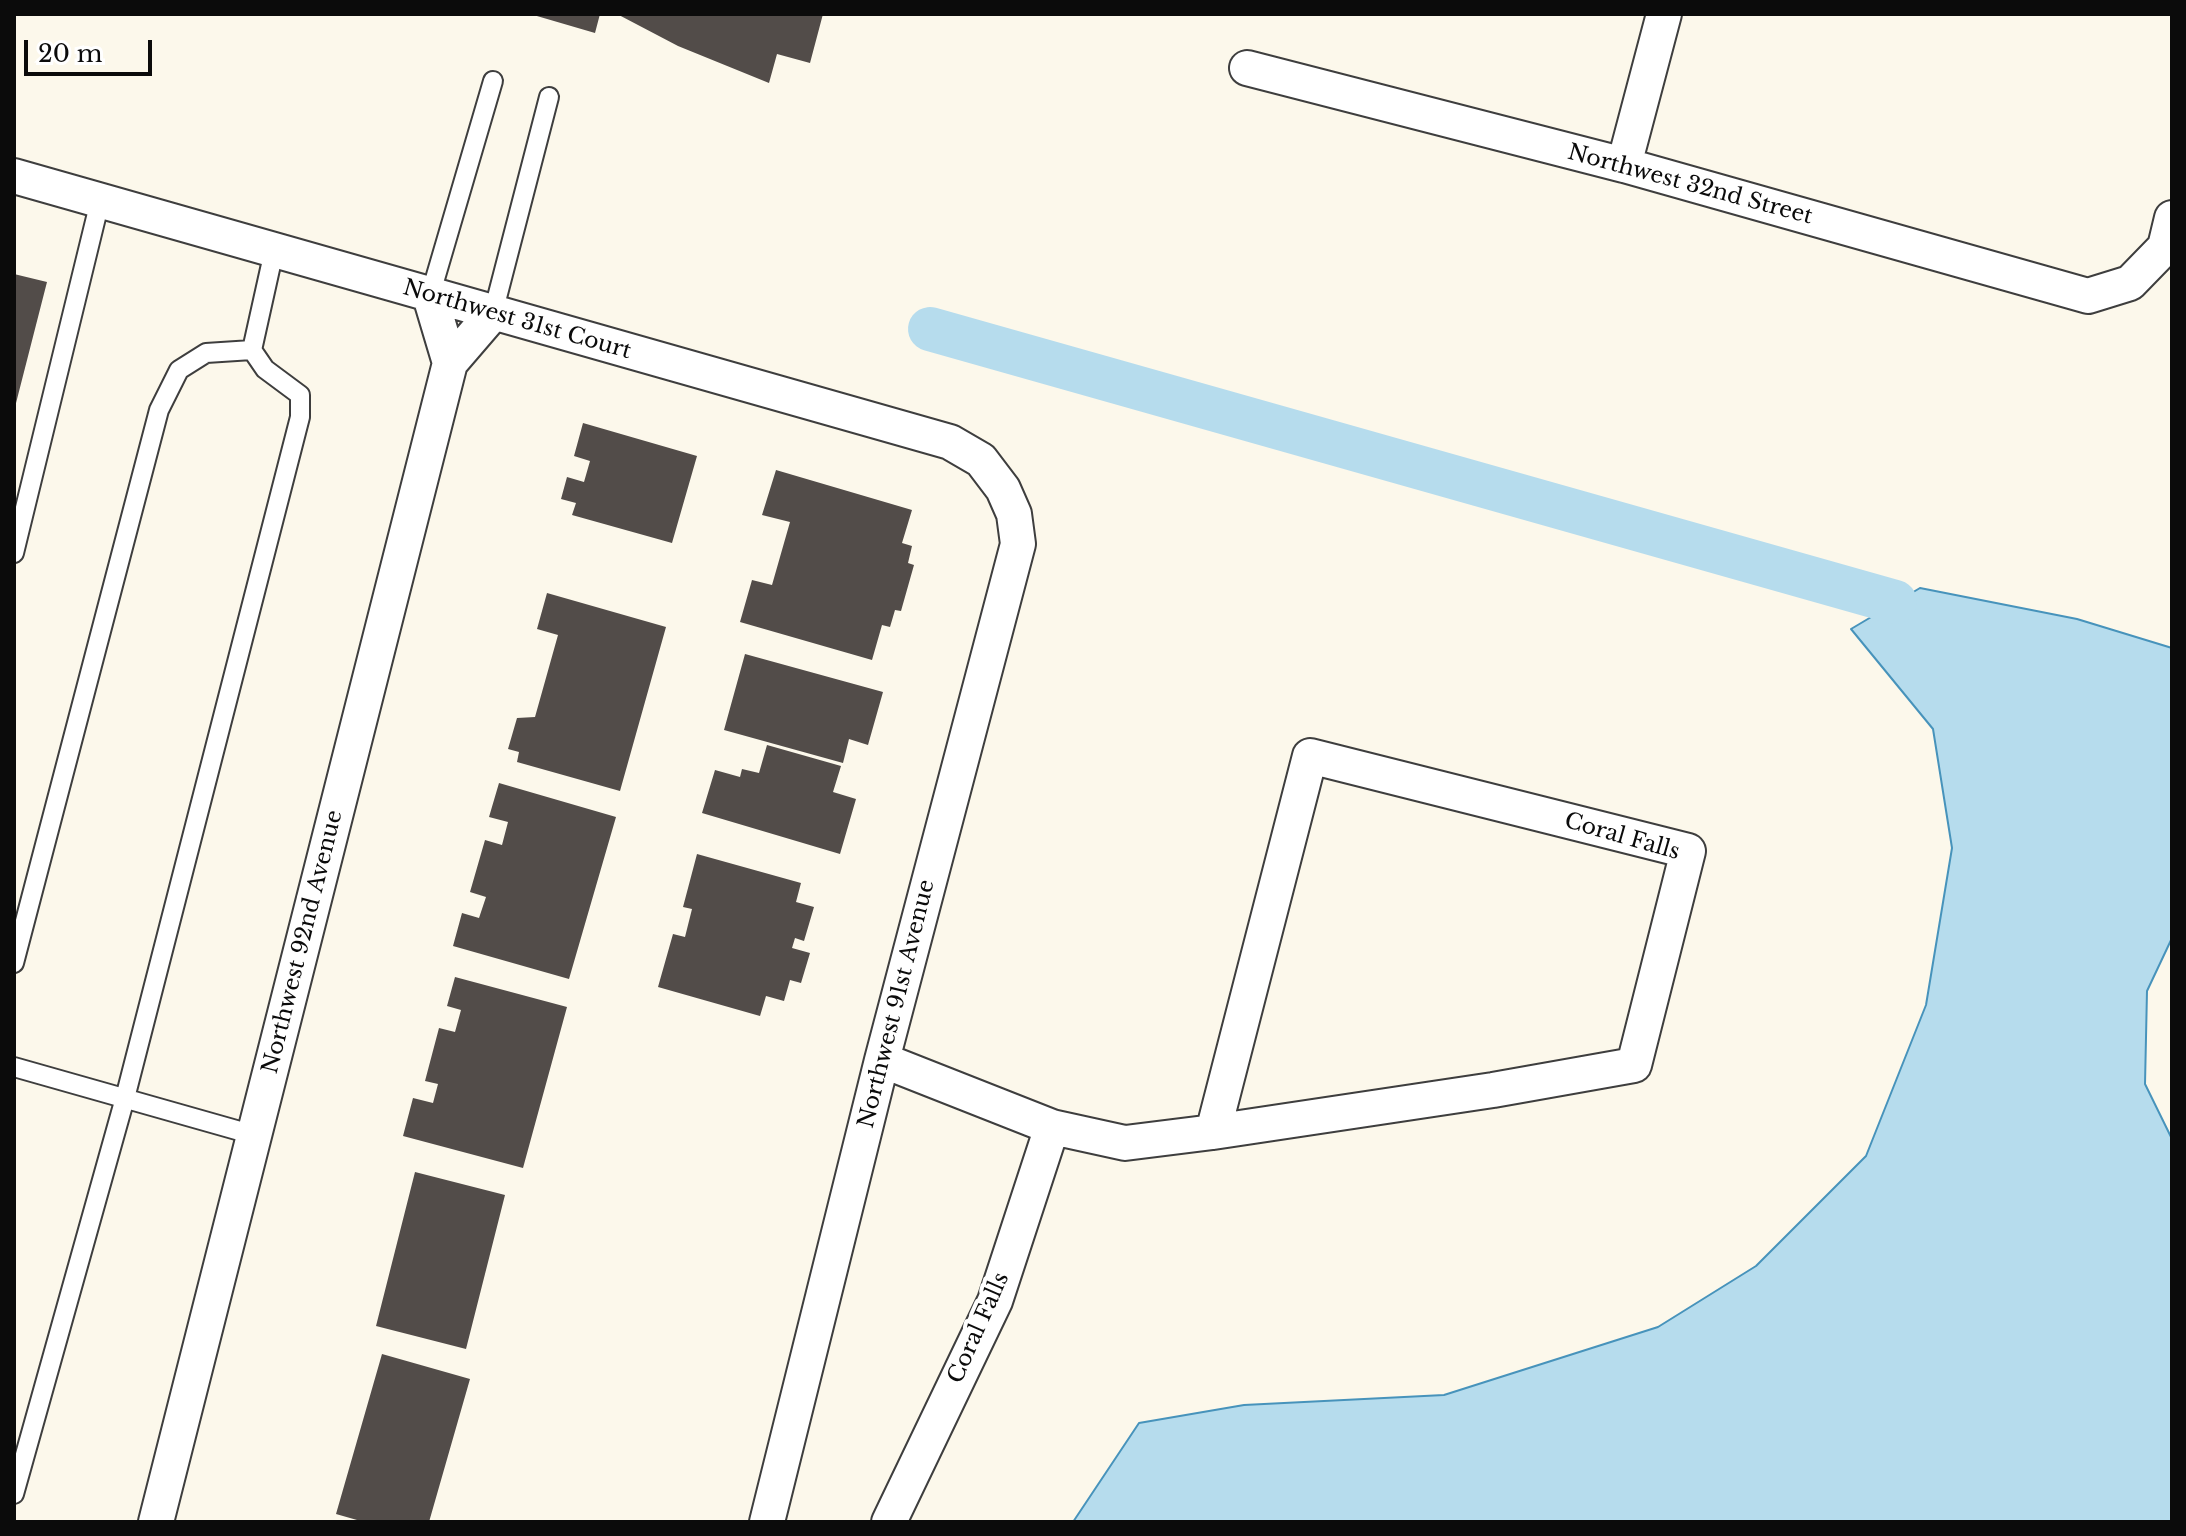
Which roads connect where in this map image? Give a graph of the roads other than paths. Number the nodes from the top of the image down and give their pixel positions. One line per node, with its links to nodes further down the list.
1 (1664, 14): 5 (street)
2 (1247, 68): 5 (street, Northwest 32nd Street)
3 (493, 81): 10 (lane)
4 (549, 97): 11 (lane)
5 (1624, 165): 8 (street, Northwest 32nd Street)
6 (14, 176): 7 (street, Northwest 31st Court)
7 (100, 201): 9 (street, Northwest 31st Court); 15 (lane)
8 (2172, 218)
9 (274, 251): 10 (street, Northwest 31st Court); 12 (lane)
10 (430, 296): 11 (street, Northwest 31st Court); 13 (street)
11 (493, 313): 13 (street, Northwest 92nd Avenue); 14 (street, Northwest 31st Court)
12 (252, 350): 16 (lane); 19 (lane)
13 (450, 363): 22 (street, Northwest 92nd Avenue)
14 (1003, 489): 17 (street, Northwest 91st Avenue)
15 (14, 553)
16 (14, 963)
17 (882, 1060): 20 (street, Coral Falls); 25 (street, Northwest 91st Avenue)
18 (14, 1067): 19 (lane)
19 (125, 1098): 22 (lane); 23 (lane)
20 (1052, 1127): 21 (street, Coral Falls); 26 (street, Coral Falls)
21 (1213, 1132): 21 (street, Coral Falls)
22 (254, 1135): 24 (street, Northwest 92nd Avenue)
23 (14, 1494)
24 (156, 1522)
25 (767, 1522)
26 (889, 1522)

